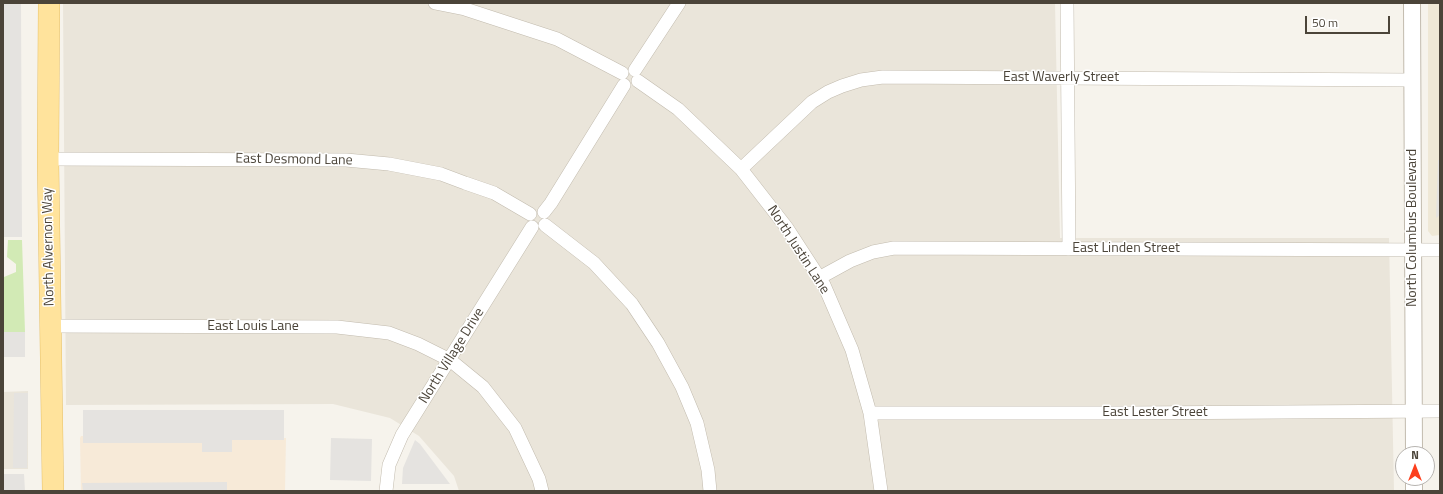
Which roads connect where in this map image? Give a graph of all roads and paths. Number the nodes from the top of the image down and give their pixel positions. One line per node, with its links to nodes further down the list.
1 (49, 3): 11 (main road, North Alvernon Way)
2 (435, 3): 6 (street)
3 (679, 3): 7 (street)
4 (1067, 3): 8 (street)
5 (1412, 3): 10 (street, North Columbus Boulevard)
6 (465, 6): 9 (street)
7 (637, 76): 9 (street); 12 (street, North Justin Lane)
8 (1068, 78): 10 (street, East Waverly Street); 12 (street, East Waverly Street); 14 (street)
9 (623, 79): 13 (street, North Village Drive)
10 (1412, 80): 15 (street, North Columbus Boulevard)
11 (48, 159): 13 (street, East Desmond Lane); 18 (main road, North Alvernon Way)
12 (741, 169): 17 (street, North Justin Lane)
13 (538, 220): 19 (street, North Village Drive); 27 (street, East Desmond Lane)
14 (1070, 249): 15 (street, East Linden Street); 17 (street, East Linden Street)
15 (1413, 250): 16 (street, East Linden Street); 20 (street, North Columbus Boulevard)
16 (1440, 250)
17 (819, 278): 22 (street, North Justin Lane)
18 (51, 326): 19 (street, East Louis Lane); 24 (main road, North Alvernon Way)
19 (450, 360): 25 (street, North Village Drive); 26 (street, East Louis Lane)
20 (1414, 412): 21 (street, East Lester Street); 22 (street, East Lester Street); 23 (street, North Columbus Boulevard)
21 (1440, 412)
22 (870, 413): 28 (street, North Justin Lane)
23 (1414, 446)
24 (53, 491)
25 (386, 491)
26 (542, 491)
27 (710, 491)
28 (881, 491)

